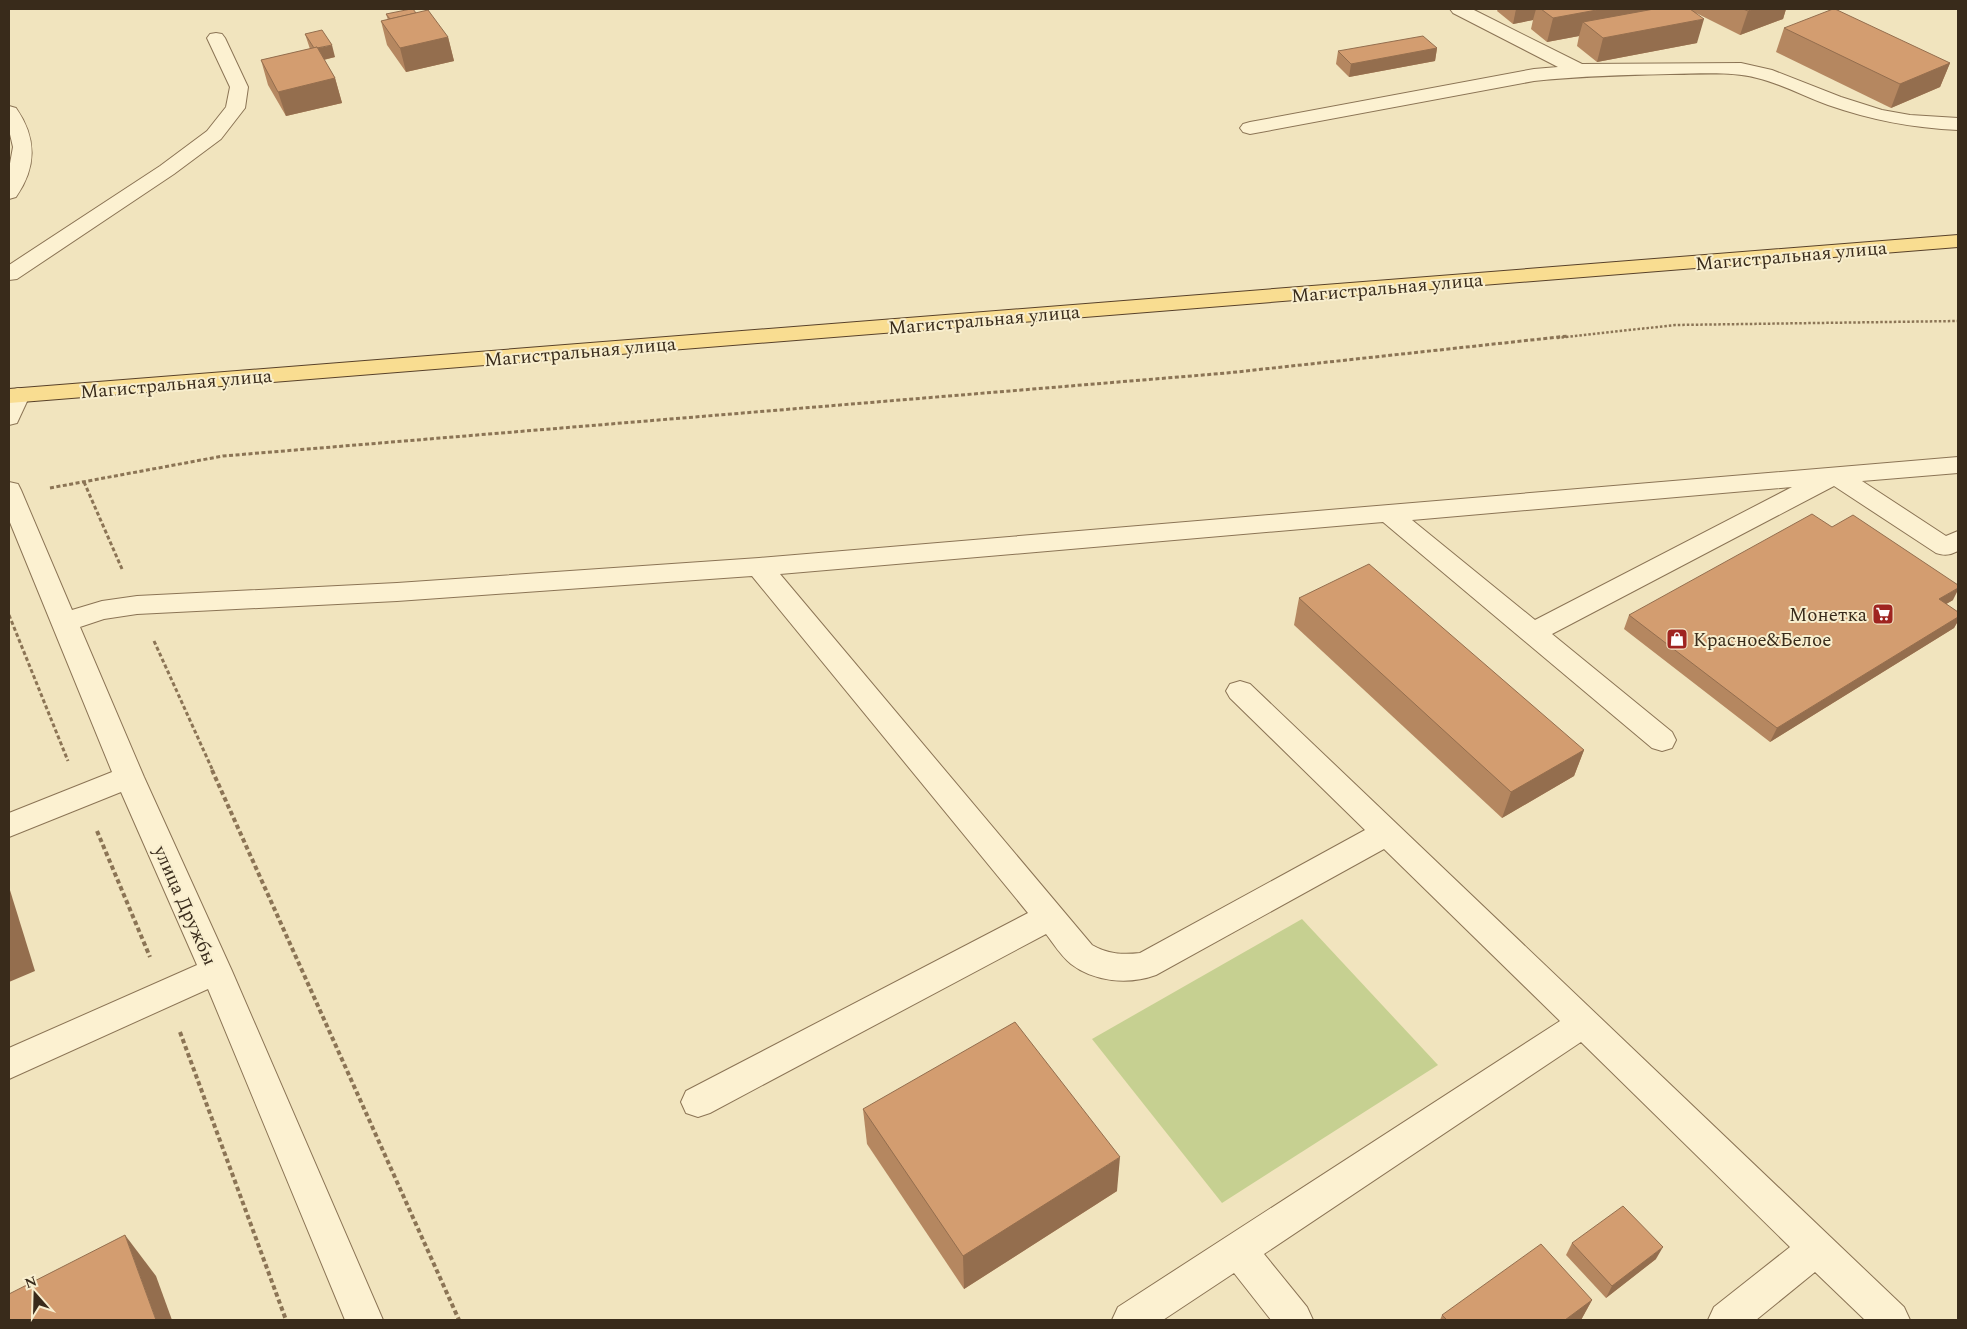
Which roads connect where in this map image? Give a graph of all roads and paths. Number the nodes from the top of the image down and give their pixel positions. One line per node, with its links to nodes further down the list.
1 (1460, 9): 3 (street)
2 (216, 38): 9 (street)
3 (1579, 70): 5 (street); 6 (street)
4 (9, 112): 7 (street)
5 (1958, 124)
6 (1250, 128)
7 (9, 193)
8 (1958, 242): 11 (main road, Магистральная улица)
9 (9, 274)
10 (1958, 321): 15 (path)
11 (14, 395): 12 (street)
12 (9, 418)
13 (1958, 465): 14 (street)
14 (1835, 476): 17 (street); 18 (street); 22 (street)
15 (84, 482): 16 (path); 20 (path)
16 (10, 495): 21 (street, улица Дружбы)
17 (1390, 514): 19 (street); 22 (street)
18 (1958, 540)
19 (759, 567): 20 (street); 28 (street)
20 (137, 605): 21 (street); 36 (path)
21 (64, 622): 25 (street, улица Дружбы)
22 (1534, 632): 24 (street)
23 (1240, 691): 27 (street)
24 (1662, 740)
25 (129, 777): 26 (street); 29 (street, улица Дружбы)
26 (9, 825)
27 (1386, 832): 28 (street); 30 (street)
28 (1049, 917): 32 (street)
29 (216, 971): 31 (street); 35 (street, улица Дружбы)
30 (1584, 1023): 33 (street); 34 (street)
31 (9, 1064)
32 (698, 1102)
33 (1817, 1248): 39 (street); 40 (street)
34 (1238, 1250): 37 (street); 38 (street)
35 (364, 1320)
36 (459, 1320)
37 (1131, 1320)
38 (1294, 1320)
39 (1727, 1320)
40 (1891, 1320)

